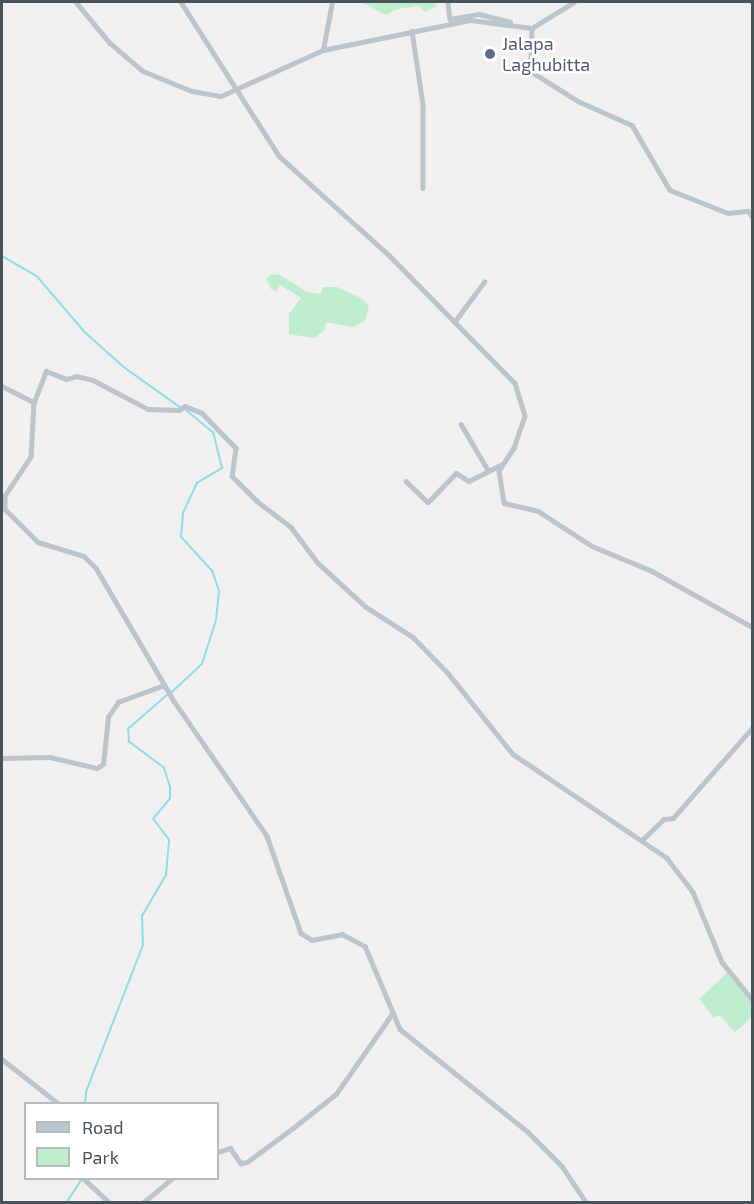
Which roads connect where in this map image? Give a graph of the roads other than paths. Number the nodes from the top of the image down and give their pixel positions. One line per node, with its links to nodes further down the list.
1 (76, 2): 10 (street)
2 (181, 2): 10 (street)
3 (332, 2): 9 (street)
4 (574, 2): 7 (street)
5 (448, 3): 6 (street)
6 (513, 24): 7 (street); 8 (street)
7 (532, 28): 12 (street)
8 (412, 30): 9 (street); 11 (street)
9 (323, 50): 10 (street)
10 (235, 92): 14 (street)
11 (423, 188)
12 (753, 216)
13 (484, 282): 14 (street)
14 (455, 321): 18 (street)
15 (2, 386): 16 (street)
16 (34, 402): 22 (street); 25 (street)
17 (461, 424): 19 (street)
18 (501, 465): 19 (street); 21 (street)
19 (488, 470): 20 (street)
20 (406, 481)
21 (753, 627)
22 (164, 685): 24 (street); 27 (street)
23 (753, 728): 25 (street)
24 (2, 758)
25 (642, 840): 26 (street)
26 (753, 999)
27 (392, 1014): 30 (street); 35 (street)
28 (2, 1059): 29 (street)
29 (56, 1102)
30 (219, 1152)
31 (84, 1180): 33 (street)
32 (172, 1180): 34 (street)
33 (109, 1203)
34 (144, 1203)
35 (586, 1203)

